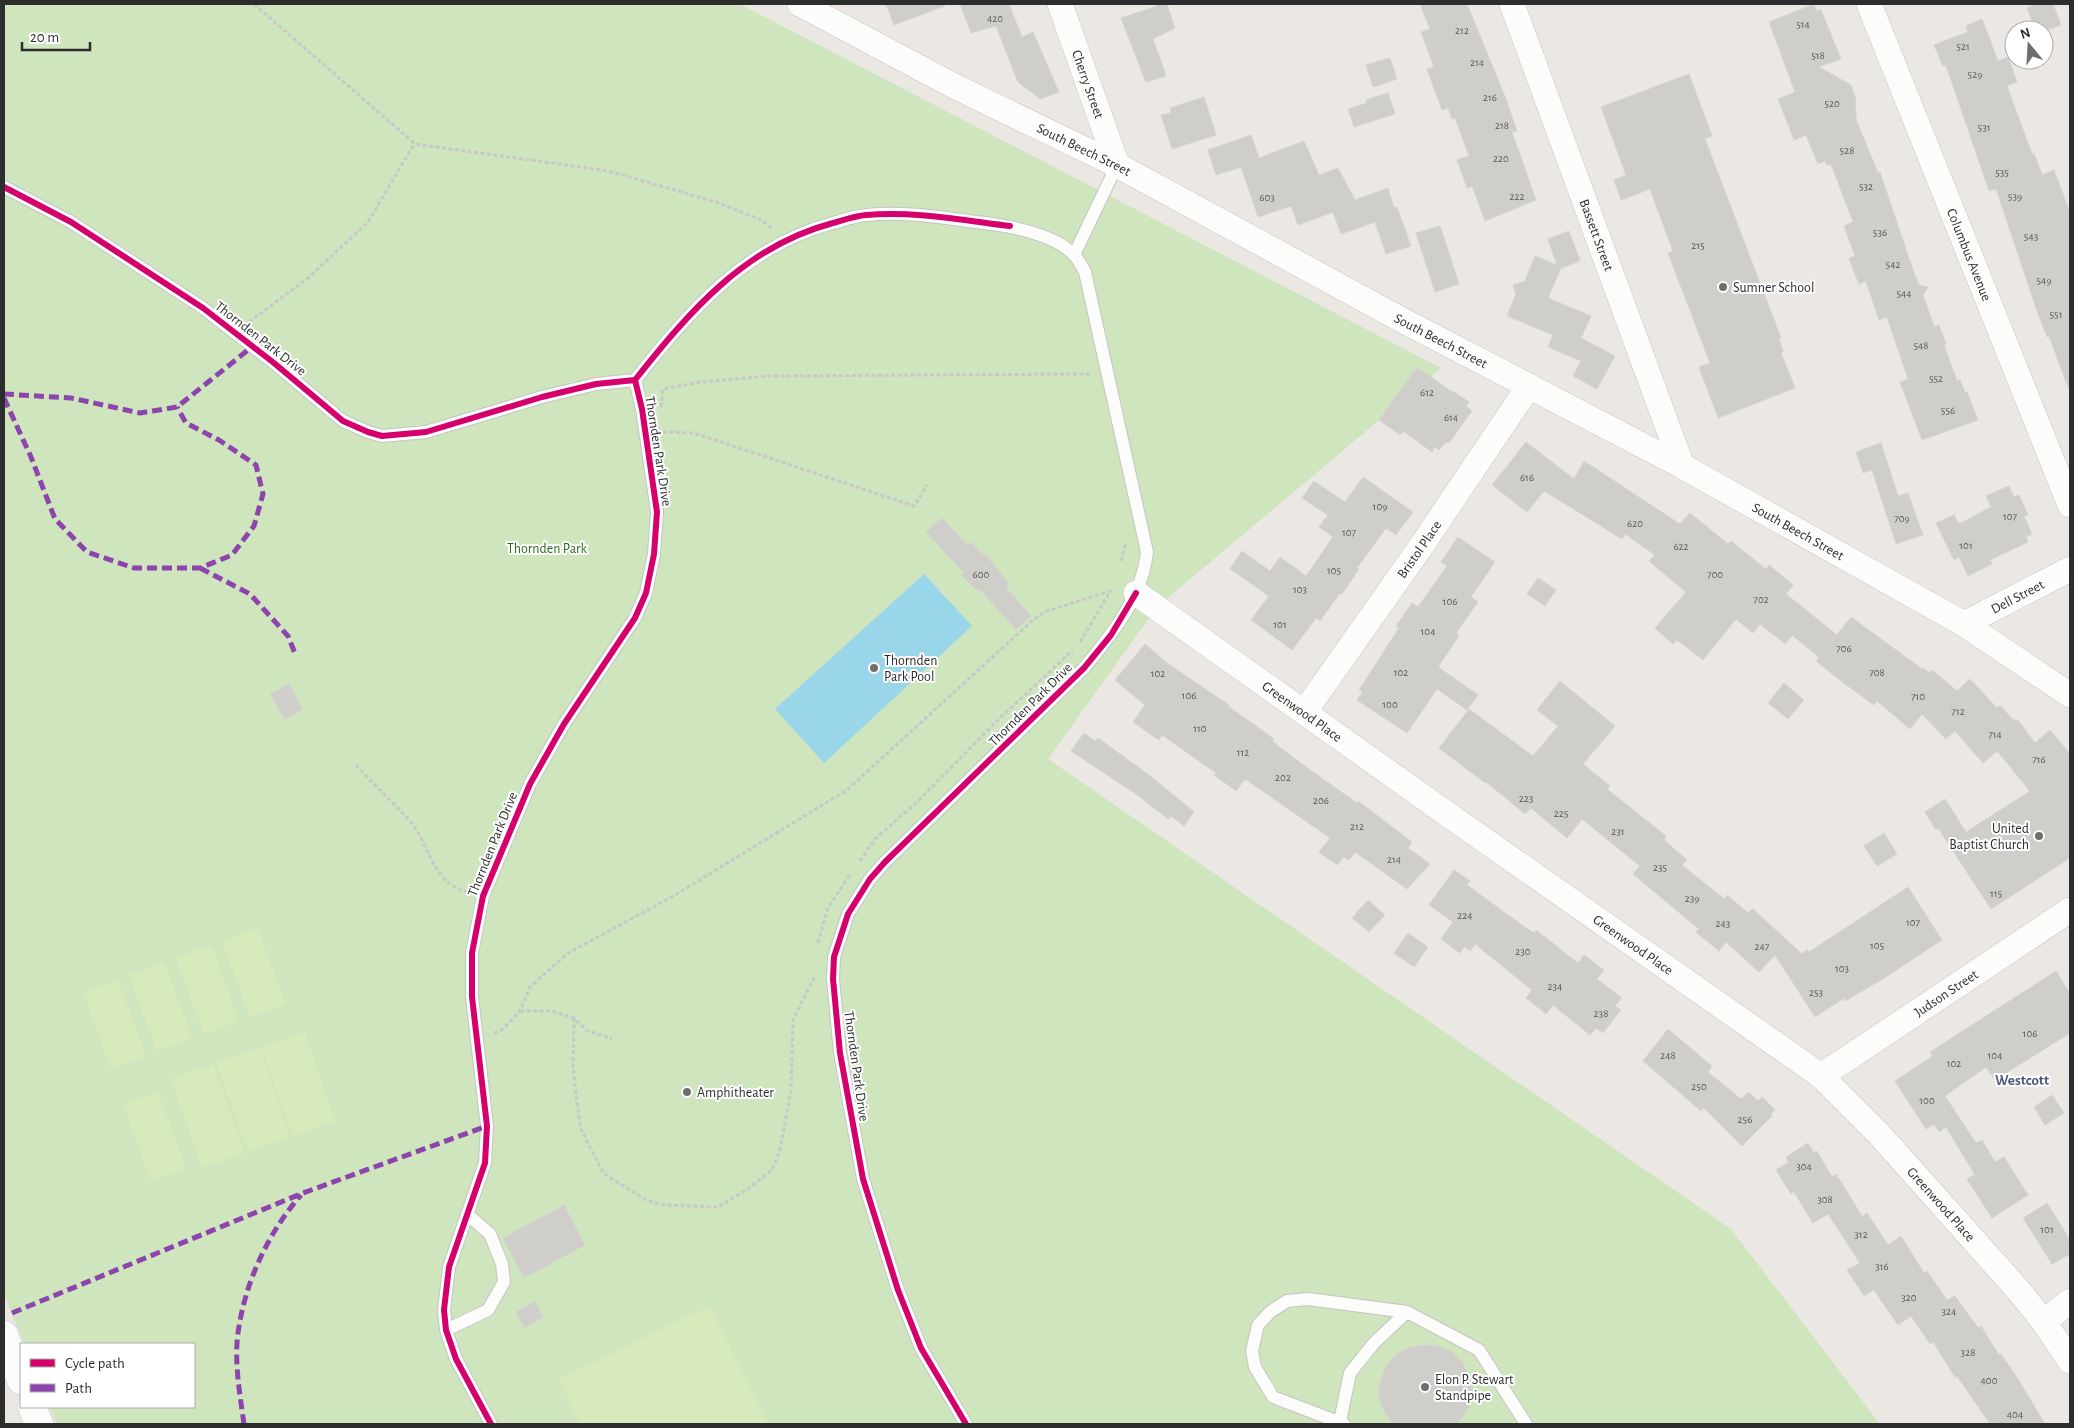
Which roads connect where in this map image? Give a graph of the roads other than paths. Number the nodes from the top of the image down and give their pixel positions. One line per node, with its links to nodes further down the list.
1 (800, 4): 5 (street, South Beech Street)
2 (1060, 4): 5 (street, Cherry Street)
3 (1512, 4): 10 (street, Bassett Street)
4 (1869, 4): 11 (street, Columbus Avenue)
5 (1117, 165): 7 (lane); 9 (street, South Beech Street)
6 (4, 187): 8 (lane, Thornden Park Drive)
7 (1074, 255): 8 (lane, Thornden Park Drive); 13 (lane, Thornden Park Drive)
8 (634, 380): 19 (lane, Thornden Park Drive)
9 (1529, 386): 10 (street, South Beech Street); 16 (street, Bristol Place)
10 (1682, 466): 14 (street, South Beech Street)
11 (2070, 505)
12 (2070, 569): 14 (street, Dell Street)
13 (1136, 593): 16 (street, Greenwood Place); 31 (lane, Thornden Park Drive)
14 (1964, 624): 15 (street, South Beech Street)
15 (2070, 695)
16 (1304, 711): 18 (street, Greenwood Place)
17 (2070, 910): 18 (street, Judson Street)
18 (1821, 1076): 22 (street, Greenwood Place)
19 (467, 1214): 23 (lane, Thornden Park Drive); 23 (lane)
20 (2070, 1301): 22 (street)
21 (1407, 1312): 28 (lane); 28 (lane); 32 (lane)
22 (2044, 1322): 25 (street, Greenwood Place)
23 (446, 1330): 30 (lane, Thornden Park Drive)
24 (6, 1347): 26 (street)
25 (2070, 1361)
26 (20, 1378)
27 (32, 1408): 29 (street)
28 (1342, 1423)
29 (39, 1424)
30 (491, 1424)
31 (966, 1424)
32 (1526, 1424)

